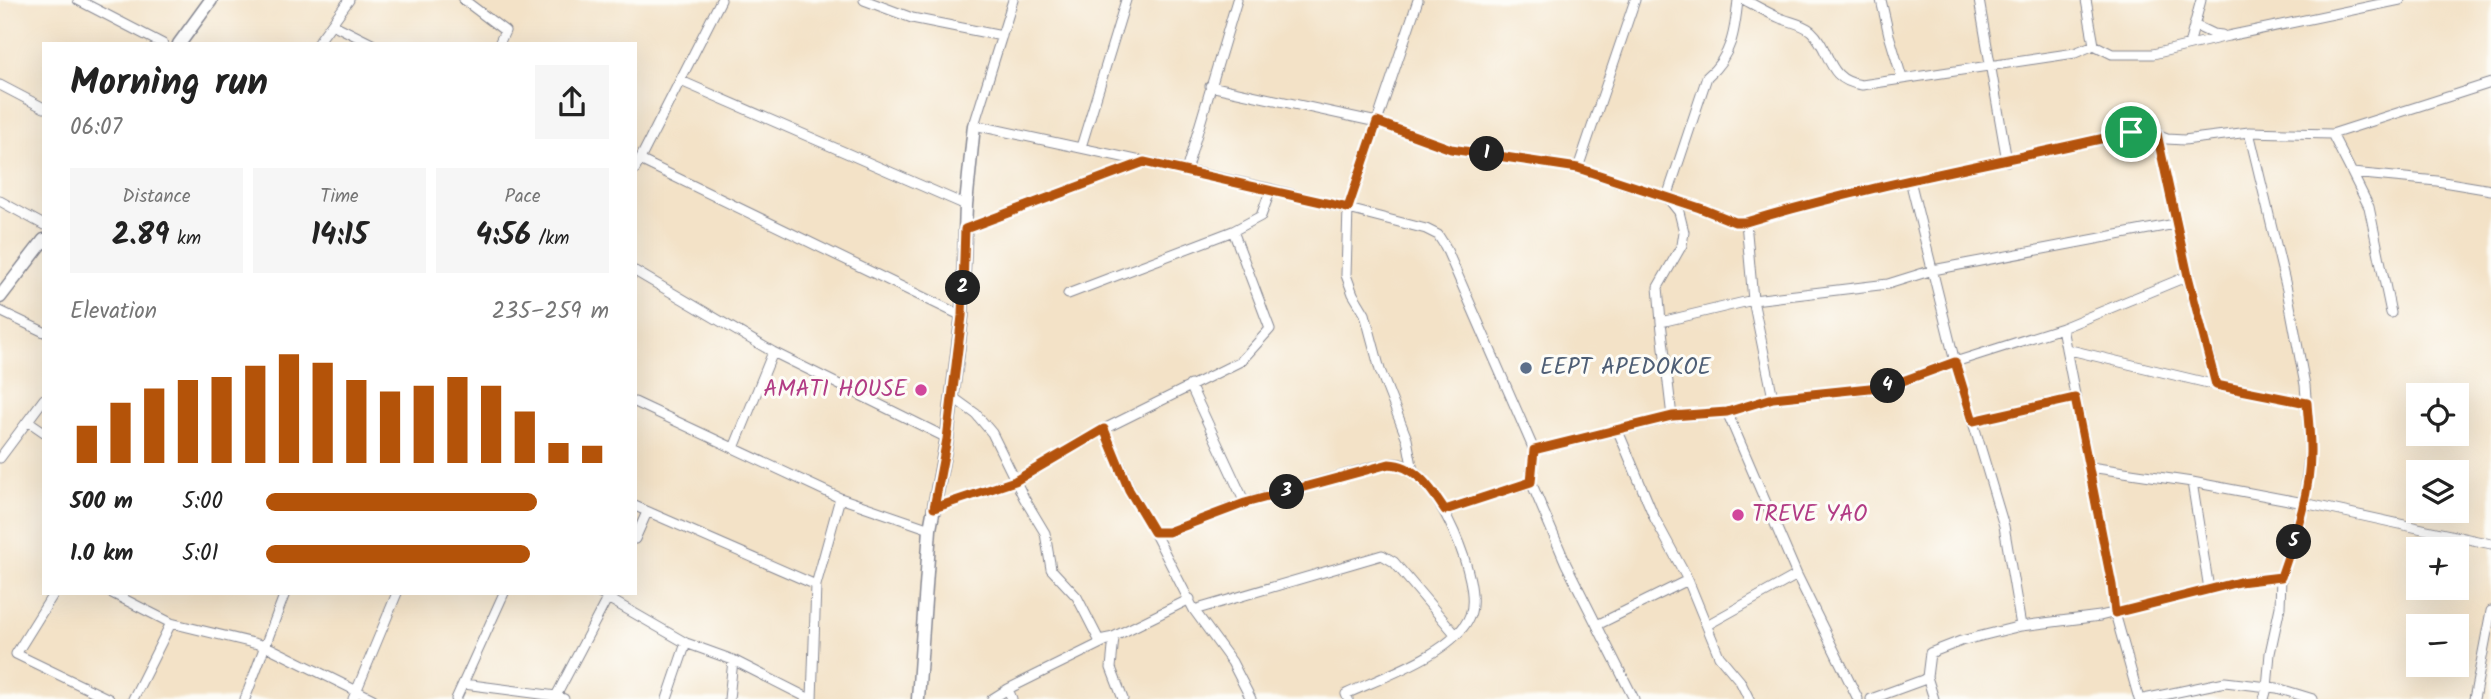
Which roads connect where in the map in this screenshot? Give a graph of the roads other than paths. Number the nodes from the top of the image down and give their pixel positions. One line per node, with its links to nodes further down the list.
1 (78, 0): 23 (street)
2 (211, 0): 24 (street)
3 (349, 0): 19 (street)
4 (464, 0): 27 (street)
5 (721, 0): 32 (street)
6 (864, 0): 21 (street)
7 (1013, 0): 21 (street)
8 (1126, 0): 42 (street)
9 (1237, 0): 35 (street)
10 (1418, 0): 37 (street)
11 (1635, 0): 46 (street)
12 (1738, 0): 52 (street)
13 (1745, 0): 31 (street)
14 (1881, 0): 31 (street)
15 (1979, 0): 30 (street)
16 (2086, 0): 28 (street)
17 (2201, 0): 20 (street)
18 (2400, 0): 22 (street)
19 (332, 24): 25 (street); 26 (street)
20 (2194, 25): 22 (street); 29 (street)
21 (1002, 36): 38 (street)
22 (2228, 36): 29 (street)
23 (159, 42)
24 (180, 42)
25 (318, 42)
26 (368, 42)
27 (500, 42)
28 (2094, 45): 29 (street); 30 (street)
29 (2189, 46)
30 (1991, 66): 31 (street); 43 (street)
31 (1902, 78)
32 (681, 82): 45 (street); 54 (street)
33 (2491, 83): 41 (street)
34 (0, 85): 36 (street)
35 (1210, 86): 37 (street); 47 (street)
36 (42, 107)
37 (1377, 122): 46 (street); 55 (street)
38 (974, 125): 42 (street); 54 (street)
39 (2249, 132): 40 (street); 41 (street); 84 (street)
40 (2157, 134): 43 (street); 58 (street)
41 (2332, 134): 48 (street)
42 (1081, 147): 44 (street)
43 (2007, 161): 49 (street)
44 (1144, 162): 47 (street); 59 (street)
45 (638, 165): 70 (street)
46 (1578, 168): 52 (street)
47 (1186, 171): 50 (street)
48 (2352, 173): 51 (street); 69 (street)
49 (1910, 180): 56 (street); 62 (street)
50 (1271, 189): 55 (street); 60 (street)
51 (2491, 190)
52 (1667, 197): 56 (street); 71 (street)
53 (0, 201): 57 (street)
54 (966, 205): 59 (street)
55 (1348, 208): 94 (street); 97 (street)
56 (1746, 222): 67 (street)
57 (42, 224)
58 (2175, 224): 62 (street); 64 (street)
59 (965, 229): 70 (street)
60 (1233, 230): 65 (street); 77 (street)
61 (42, 243): 66 (street)
62 (1933, 270): 67 (street); 76 (street)
63 (637, 272): 75 (street)
64 (2188, 276): 72 (street); 78 (street)
65 (1068, 294)
66 (0, 297)
67 (1753, 300): 71 (street); 80 (street)
68 (0, 311): 73 (street)
69 (2391, 313)
70 (962, 316): 79 (street)
71 (1661, 322): 86 (street)
72 (2062, 328): 74 (street); 76 (street)
73 (42, 331)
74 (2066, 349): 78 (street); 81 (street)
75 (773, 352): 92 (street); 93 (street)
76 (1955, 362): 80 (street); 88 (street)
77 (1190, 385): 89 (street); 102 (street)
78 (2216, 385): 84 (street)
79 (951, 396): 92 (street); 98 (street)
80 (1773, 398): 85 (street)
81 (2075, 398): 88 (street); 96 (street)
82 (42, 402): 87 (street)
83 (637, 403): 93 (street)
84 (2307, 403): 103 (street)
85 (1727, 412): 86 (street); 112 (street)
86 (1672, 416): 91 (street)
87 (28, 421): 90 (street); 95 (street)
88 (1973, 421): 130 (street)
89 (1104, 429): 98 (street); 109 (street)
90 (42, 431)
91 (1618, 431): 94 (street); 114 (street)
92 (947, 439): 105 (street)
93 (734, 448): 101 (street)
94 (1534, 450): 99 (street)
95 (0, 458)
96 (2090, 467): 100 (street); 126 (street)
97 (1413, 471): 102 (street); 106 (street)
98 (1015, 481): 105 (street); 132 (street)
99 (1531, 482): 106 (street); 128 (street)
100 (2192, 482): 103 (street); 116 (street)
101 (840, 498): 108 (street); 115 (street)
102 (1245, 503): 109 (street)
103 (2304, 503): 111 (street); 113 (street)
104 (637, 507): 107 (street)
105 (934, 508): 108 (street)
106 (1445, 510): 131 (street)
107 (648, 512): 110 (street); 115 (street)
108 (930, 529): 151 (street)
109 (1154, 532): 123 (street)
110 (637, 535)
111 (2491, 544)
112 (1797, 575): 129 (street); 142 (street)
113 (2281, 577): 116 (street); 138 (street)
114 (1689, 580): 128 (street); 129 (street)
115 (816, 585): 150 (street)
116 (2209, 589): 126 (street)
117 (53, 595): 143 (street)
118 (116, 595): 127 (street)
119 (284, 595): 134 (street)
120 (396, 595): 140 (street)
121 (503, 595): 137 (street)
122 (606, 595): 133 (street); 141 (street)
123 (1190, 599): 124 (street); 132 (street)
124 (1194, 610): 131 (street); 155 (street)
125 (2491, 611): 164 (street)
126 (2115, 613): 130 (street); 161 (street)
127 (171, 623): 134 (street); 144 (street)
128 (1597, 625): 157 (street)
129 (1707, 625): 158 (street)
130 (2021, 626): 136 (street)
131 (1456, 635): 156 (street)
132 (1114, 637): 139 (street); 154 (street)
133 (686, 643): 135 (street); 148 (street)
134 (266, 646): 140 (street); 145 (street)
135 (733, 660): 149 (street); 150 (street)
136 (1927, 677): 159 (street); 160 (street)
137 (464, 684): 141 (street); 147 (street)
138 (2267, 688): 161 (street); 162 (street); 163 (street)
139 (1008, 689): 152 (street); 153 (street)
140 (355, 695): 146 (street)
141 (560, 697)
142 (1859, 698)
143 (109, 699)
144 (133, 699)
145 (245, 699)
146 (373, 699)
147 (456, 699)
148 (667, 699)
149 (729, 699)
150 (811, 699)
151 (918, 699)
152 (992, 699)
153 (1012, 699)
154 (1123, 699)
155 (1251, 699)
156 (1348, 699)
157 (1634, 699)
158 (1749, 699)
159 (1871, 699)
160 (1934, 699)
161 (2141, 699)
162 (2264, 699)
163 (2313, 699)
164 (2474, 699)

